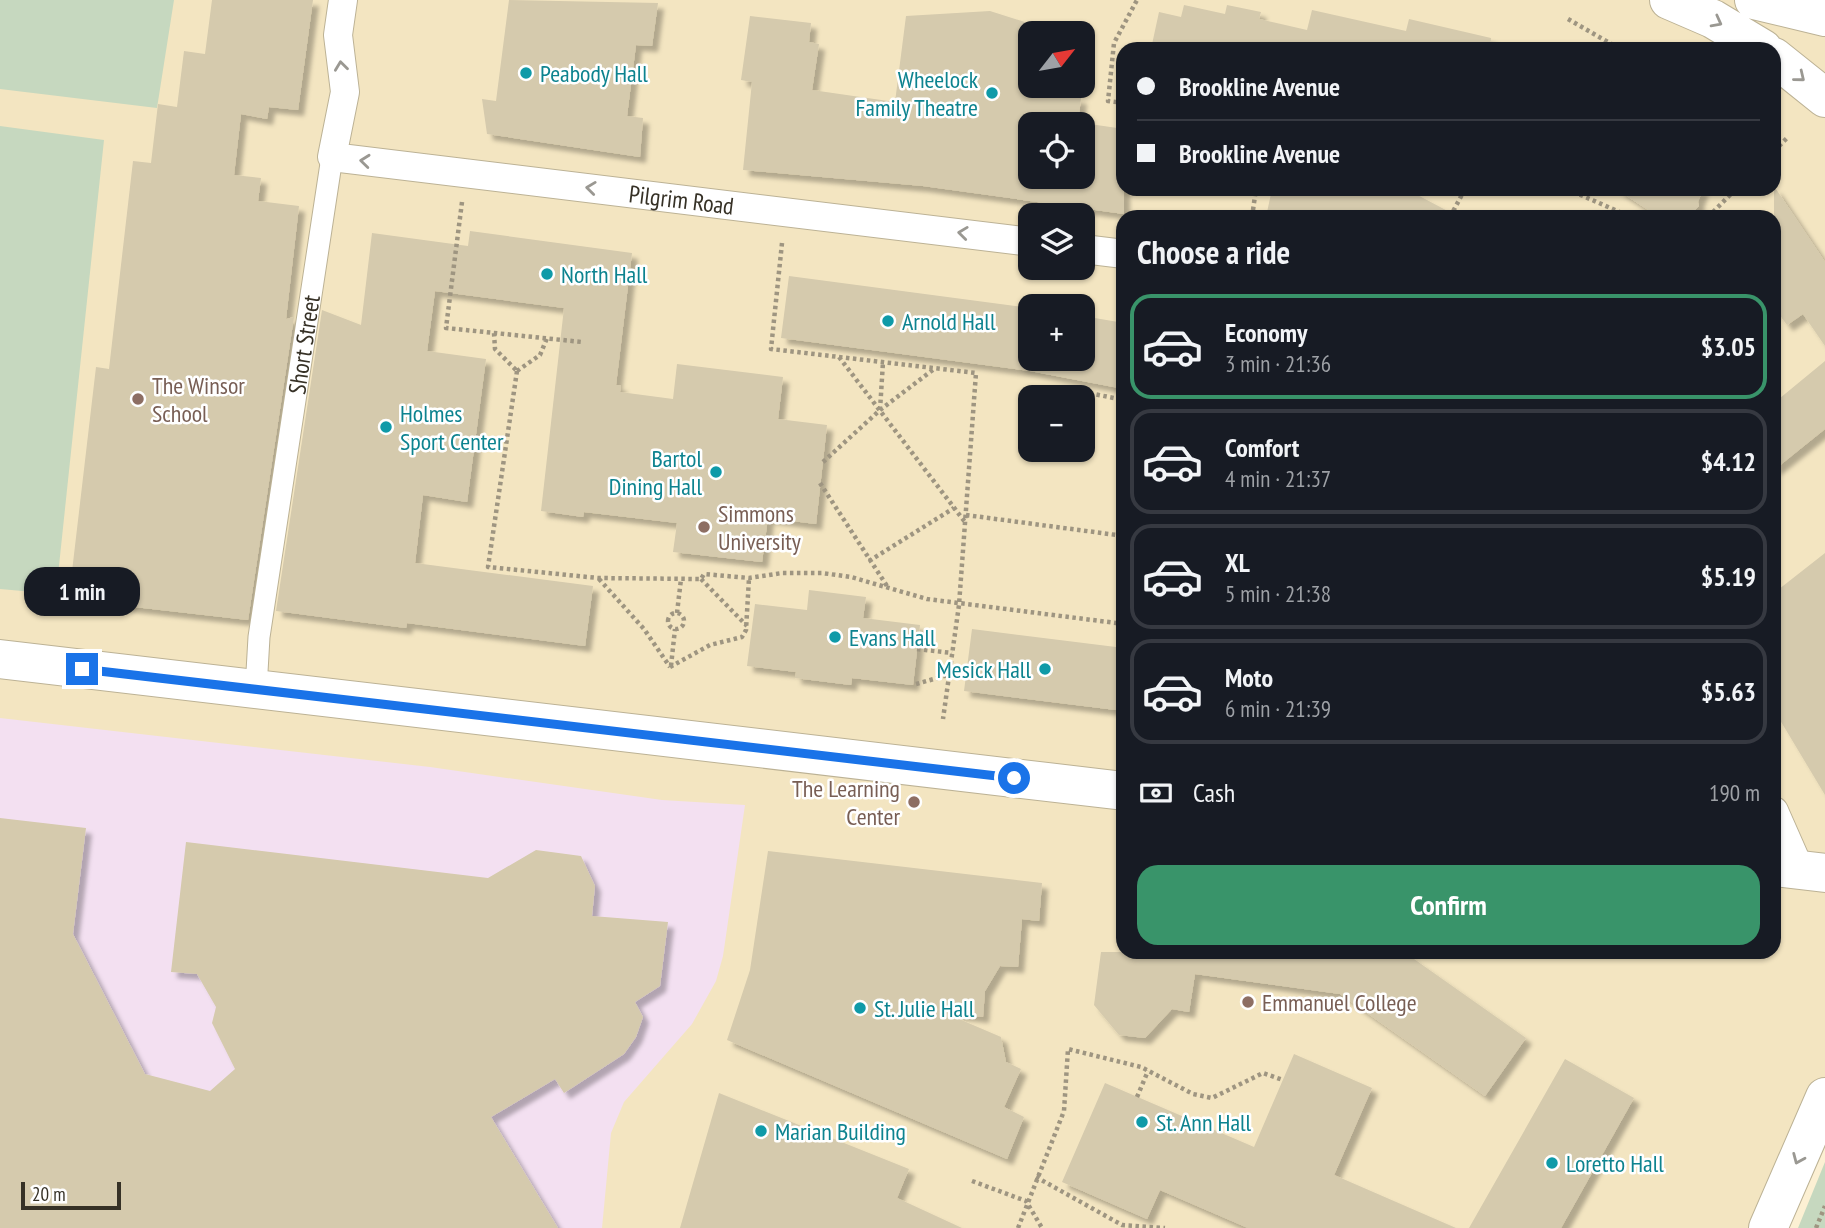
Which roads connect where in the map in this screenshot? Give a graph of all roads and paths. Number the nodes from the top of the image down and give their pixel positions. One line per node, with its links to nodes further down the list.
1 (343, 0): 14 (street, Short Street, one-way to 1)
2 (1137, 0): 11 (path)
3 (1669, 0): 8 (main road, one-way to 8)
4 (1754, 0): 5 (main road)
5 (1825, 17)
6 (1569, 19): 7 (path)
7 (1608, 42)
8 (1751, 42)
9 (1781, 63): 10 (main road, one-way to 10)
10 (1825, 98)
11 (1116, 102)
12 (1787, 138): 13 (path)
13 (1781, 144)
14 (332, 157): 21 (street, Pilgrim Road, one-way to 14); 57 (street, Short Street)
15 (463, 194): 24 (path)
16 (1583, 196): 18 (path)
17 (1729, 196): 19 (path)
18 (1615, 210)
19 (1714, 210)
20 (783, 233): 27 (path)
21 (1018, 240)
22 (1095, 250): 23 (street)
23 (1116, 253)
24 (494, 333): 25 (path); 30 (path)
25 (547, 338): 26 (path); 30 (path)
26 (582, 342)
27 (839, 357): 28 (path); 33 (path)
28 (883, 362): 29 (path); 33 (path)
29 (935, 368): 33 (path); 37 (path)
30 (517, 371): 41 (path)
31 (1095, 394): 32 (path)
32 (1116, 398)
33 (880, 410): 34 (path); 36 (path)
34 (823, 462)
35 (820, 483): 40 (path)
36 (954, 508): 38 (path); 40 (path)
37 (965, 514): 38 (path); 39 (path)
38 (965, 522): 46 (path)
39 (1116, 535)
40 (869, 561): 45 (path)
41 (598, 578): 43 (path); 54 (path)
42 (749, 578): 44 (path); 45 (path); 49 (path)
43 (681, 579): 44 (path); 47 (path)
44 (701, 579): 49 (path)
45 (887, 587): 46 (path)
46 (959, 604): 48 (path); 52 (path)
47 (677, 612): 50 (path); 50 (path)
48 (1116, 623)
49 (747, 626): 54 (path)
50 (675, 629): 54 (path)
51 (917, 649): 52 (path)
52 (952, 653): 55 (path)
53 (0, 659): 57 (main road)
54 (670, 667)
55 (949, 675): 56 (path); 58 (path)
56 (916, 684)
57 (256, 689): 59 (main road)
58 (943, 719)
59 (1116, 789)
60 (1781, 827): 61 (street)
61 (1800, 870)
62 (1148, 1071): 63 (path); 64 (path); 66 (path)
63 (1283, 1080)
64 (1137, 1097)
65 (1825, 1097): 73 (main road, one-way to 73)
66 (1036, 1177): 68 (path); 72 (path)
67 (972, 1181): 68 (path)
68 (1026, 1201): 70 (path); 71 (path)
69 (1825, 1206): 74 (path)
70 (1018, 1228)
71 (1042, 1228)
72 (1165, 1228)
73 (1768, 1228)
74 (1816, 1228)

